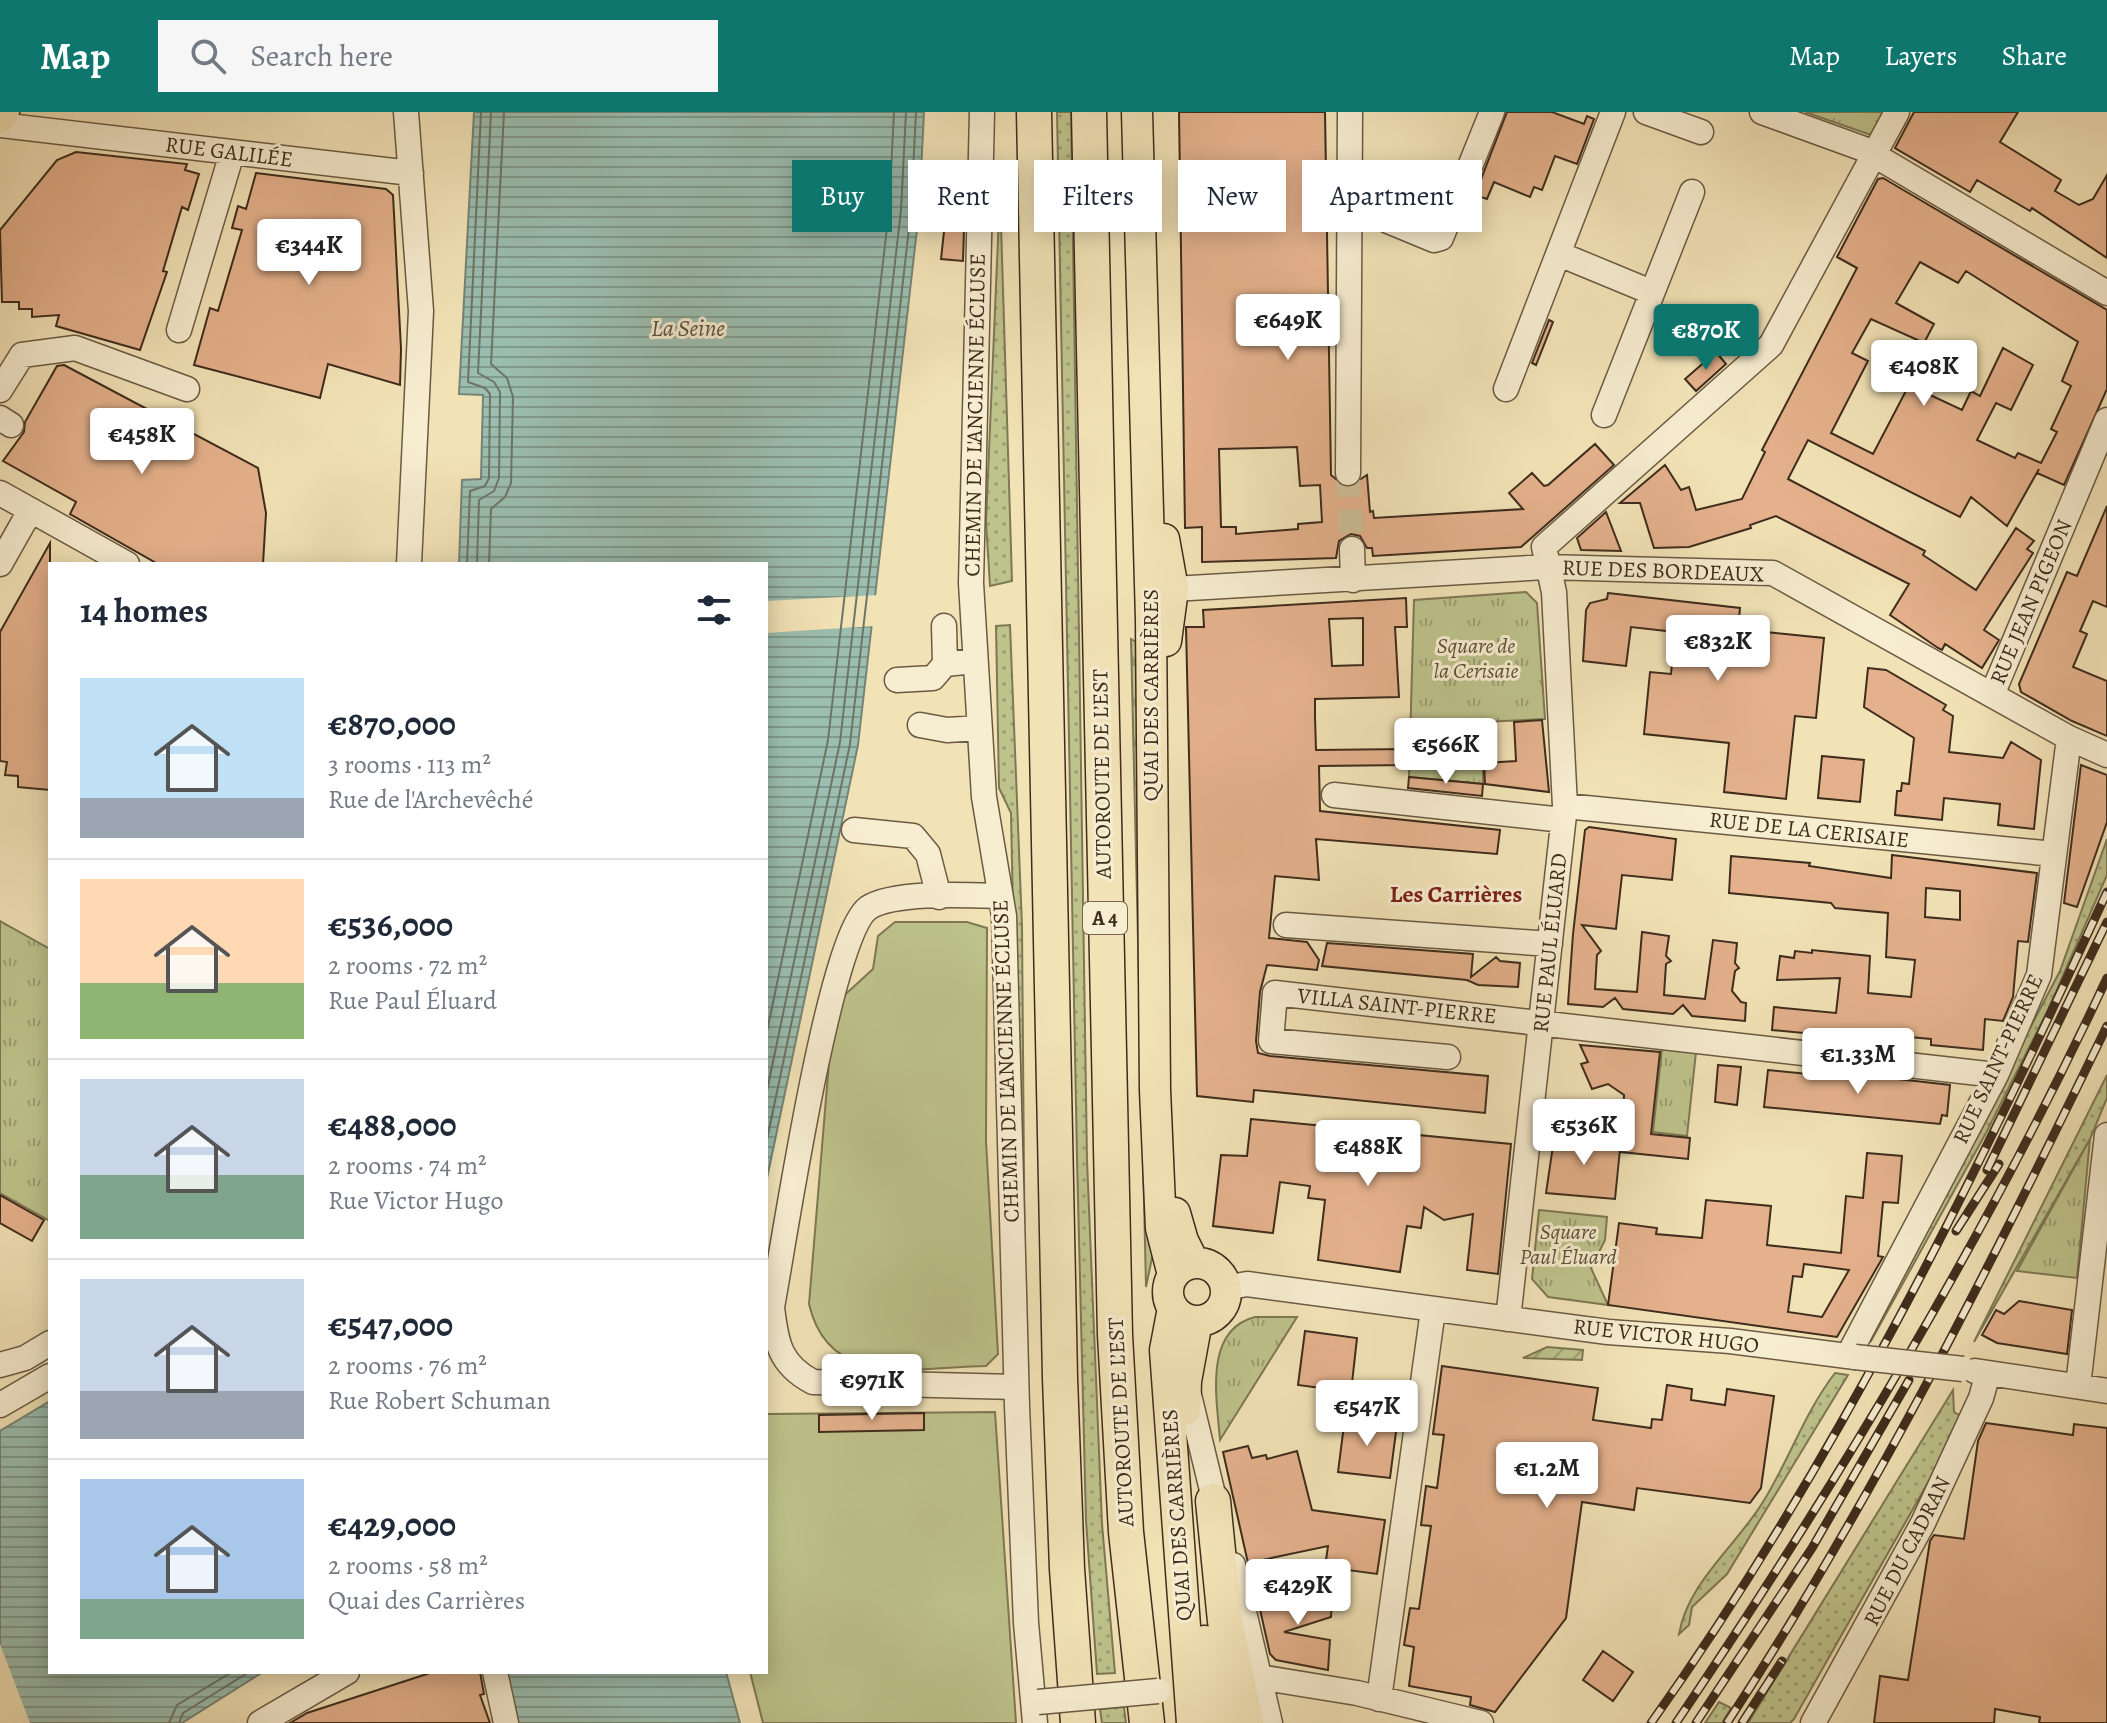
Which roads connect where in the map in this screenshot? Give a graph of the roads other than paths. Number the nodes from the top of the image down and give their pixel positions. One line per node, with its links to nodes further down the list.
1 (4, 112): 14 (main road)
2 (406, 112): 20 (street)
3 (982, 112): 44 (street, CHEMIN DE L'ANCIENNE ÉCLUSE)
4 (1032, 112): 88 (highway, A 4)
5 (1089, 112): 83 (highway, AUTOROUTE DE L’EST / A 4)
6 (1137, 112): 42 (main road, QUAI DES CARRIÈRES)
7 (1153, 112): 42 (main road, QUAI DES CARRIÈRES)
8 (1350, 112): 33 (street)
9 (1492, 112): 19 (street)
10 (1613, 112): 24 (street)
11 (1646, 112): 16 (street)
12 (1762, 112): 18 (street)
13 (1897, 112): 18 (street)
14 (0, 118)
15 (0, 125): 17 (street, RUE GALILÉE)
16 (1701, 132)
17 (232, 153): 20 (street, RUE GALILÉE); 27 (street)
18 (1869, 153): 26 (street); 40 (street)
19 (1473, 160)
20 (411, 173): 38 (street)
21 (1692, 192): 25 (street)
22 (1415, 232): 23 (street)
23 (1443, 232)
24 (1559, 254): 25 (street); 29 (street)
25 (1651, 292): 31 (street)
26 (2107, 293)
27 (179, 330)
28 (187, 389): 30 (street)
29 (1506, 389)
30 (0, 390)
31 (1604, 415)
32 (2107, 420): 47 (street, RUE JEAN PIGEON)
33 (1348, 473)
34 (0, 493): 35 (street)
35 (30, 511): 37 (street); 39 (street)
36 (1352, 549): 41 (street)
37 (123, 562)
38 (409, 562)
39 (0, 564)
40 (1546, 567): 41 (street, RUE DES BORDEAUX); 47 (street, RUE DES BORDEAUX); 53 (street, RUE PAUL ÉLUARD)
41 (1353, 580): 42 (street, RUE DES BORDEAUX)
42 (1163, 590): 64 (main road, QUAI DES CARRIÈRES)
43 (944, 626): 45 (street)
44 (975, 661): 45 (street); 49 (street, CHEMIN DE L'ANCIENNE ÉCLUSE)
45 (945, 664): 46 (street)
46 (897, 680)
47 (1992, 695): 50 (street, RUE DES BORDEAUX)
48 (920, 725): 49 (street)
49 (979, 728): 57 (street, CHEMIN DE L'ANCIENNE ÉCLUSE)
50 (2069, 738): 51 (street, RUE DES BORDEAUX); 55 (street, RUE SAINT-PIERRE)
51 (2107, 755)
52 (1334, 795): 53 (street, RUE DE LA CERISAIE)
53 (1564, 813): 55 (street, RUE DE LA CERISAIE); 59 (street, RUE PAUL ÉLUARD)
54 (854, 830): 56 (street)
55 (2054, 854): 62 (street, RUE SAINT-PIERRE)
56 (939, 897): 57 (street); 76 (street)
57 (1002, 906): 76 (street, CHEMIN DE L'ANCIENNE ÉCLUSE)
58 (1286, 925): 59 (street)
59 (1550, 944): 60 (street, RUE PAUL ÉLUARD)
60 (1542, 1022): 61 (street, VILLA SAINT-PIERRE); 62 (street, VILLA SAINT-PIERRE); 68 (street, RUE PAUL ÉLUARD)
61 (1448, 1057)
62 (1996, 1075): 70 (street, RUE SAINT-PIERRE)
63 (2107, 1135): 75 (street)
64 (1184, 1269): 65 (main road); 67 (main road)
65 (1225, 1288): 66 (street, RUE VICTOR HUGO); 67 (main road)
66 (1433, 1310): 68 (street, RUE VICTOR HUGO); 84 (street)
67 (1185, 1315): 74 (main road, QUAI DES CARRIÈRES); 83 (main road, QUAI DES CARRIÈRES)
68 (1508, 1319): 70 (street, RUE VICTOR HUGO)
69 (48, 1344): 71 (street)
70 (1852, 1356): 72 (street, RUE VICTOR HUGO, bridge)
71 (0, 1365)
72 (1988, 1373): 75 (street, RUE VICTOR HUGO); 94 (street, RUE DU CADRAN)
73 (48, 1377): 78 (street)
74 (1186, 1381): 79 (street, QUAI DES CARRIÈRES); 83 (main road, QUAI DES CARRIÈRES)
75 (2078, 1386): 77 (street, RUE VICTOR HUGO)
76 (1016, 1387): 85 (street, CHEMIN DE L'ANCIENNE ÉCLUSE)
77 (2107, 1391)
78 (0, 1405)
79 (1213, 1501): 82 (street, QUAI DES CARRIÈRES); 91 (highway)
80 (344, 1674): 86 (street)
81 (495, 1674): 87 (street)
82 (1259, 1677): 84 (street); 92 (street, QUAI DES CARRIÈRES)
83 (1176, 1696): 85 (street, bridge); 89 (main road, QUAI DES CARRIÈRES); 90 (main road, QUAI DES CARRIÈRES)
84 (1379, 1699): 93 (street)
85 (1035, 1709)
86 (260, 1723)
87 (506, 1723)
88 (1078, 1723)
89 (1192, 1723)
90 (1214, 1723)
91 (1246, 1723)
92 (1270, 1723)
93 (1481, 1723)
94 (1813, 1723)

